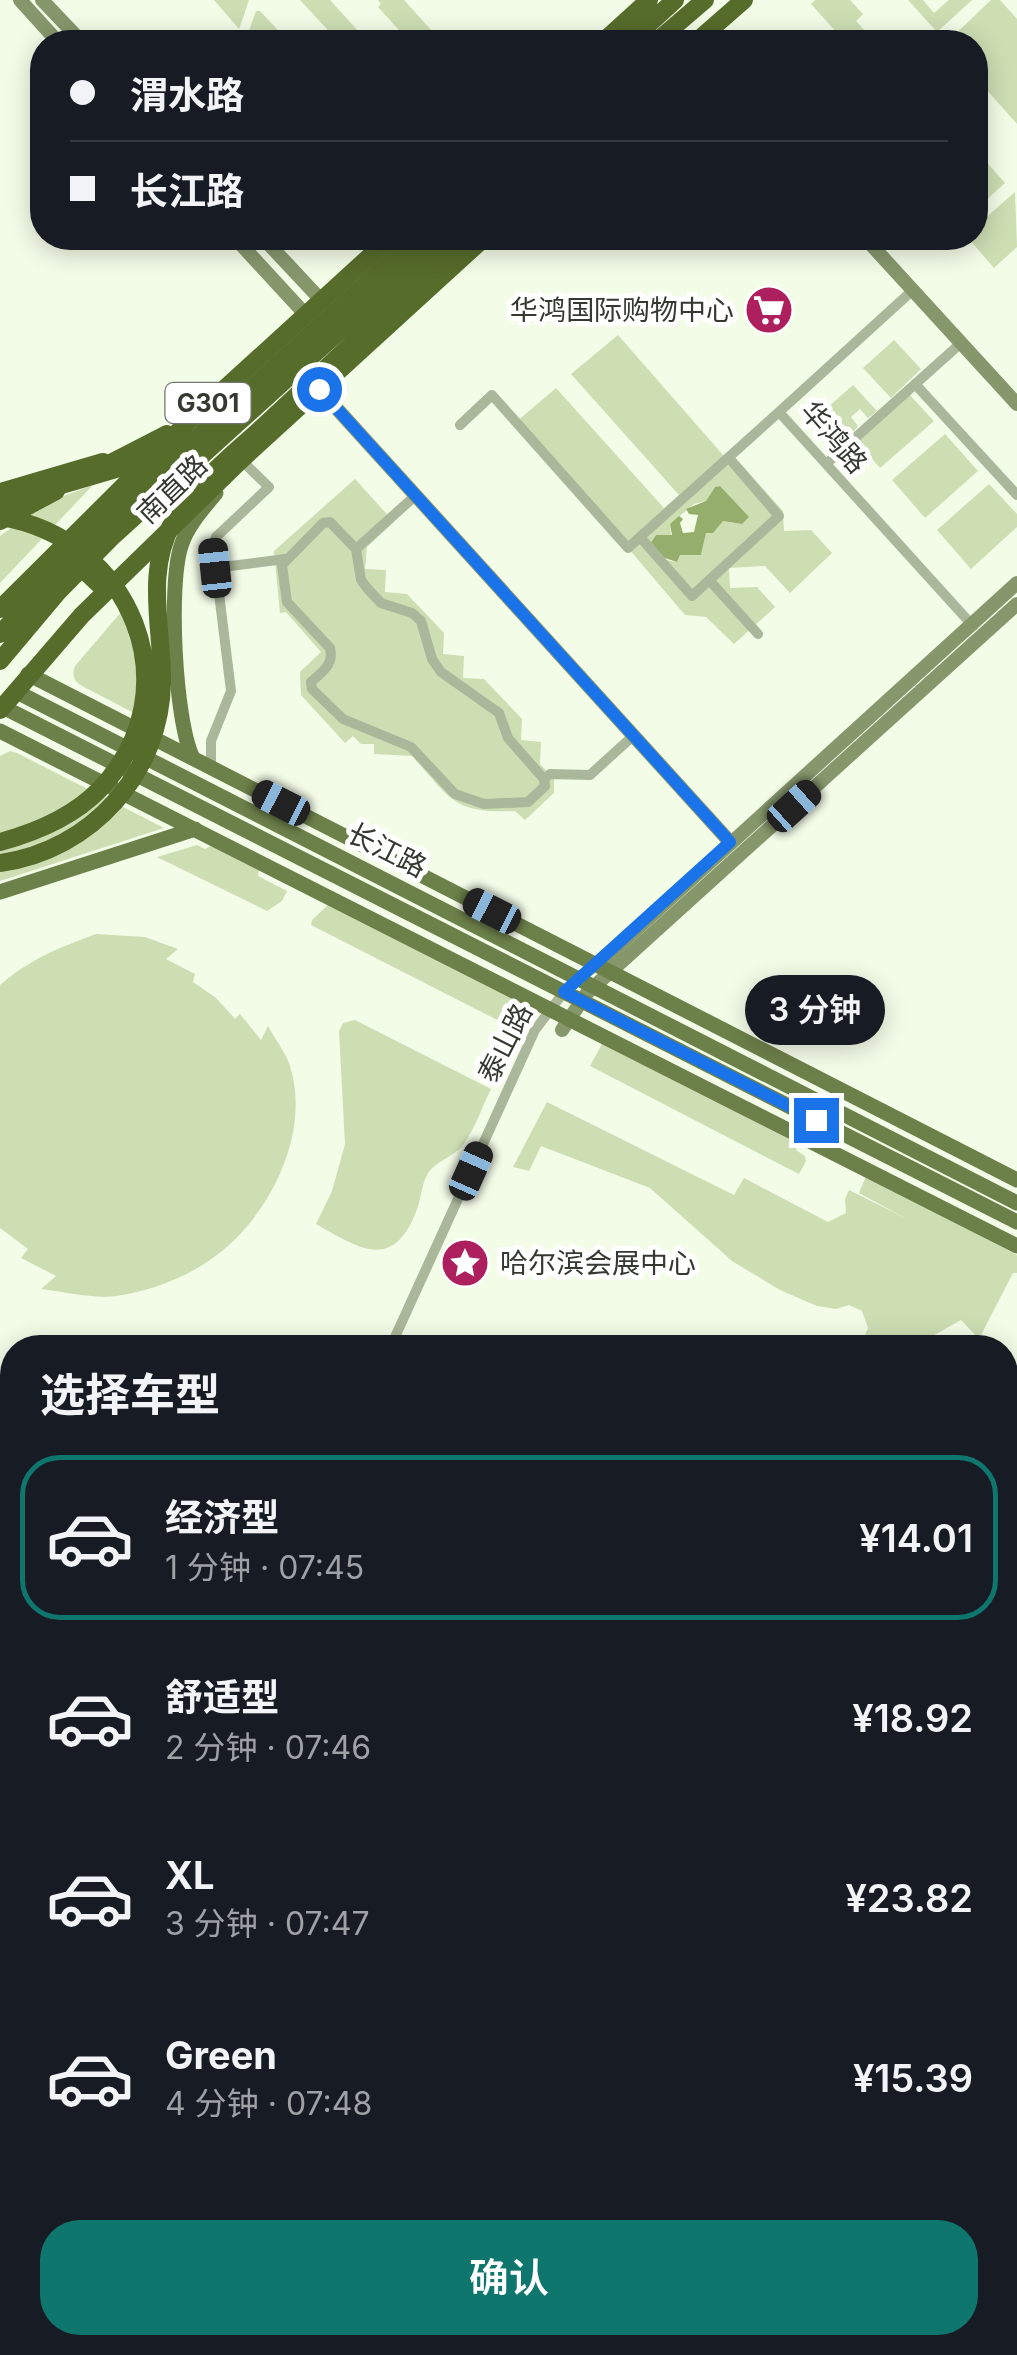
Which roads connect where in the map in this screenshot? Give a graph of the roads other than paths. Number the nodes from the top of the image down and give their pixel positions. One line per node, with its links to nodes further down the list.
1 (20, 0): 7 (main road)
2 (42, 0): 8 (main road)
3 (675, 0): 10 (highway)
4 (706, 0): 11 (highway)
5 (744, 0): 12 (highway)
6 (640, 3): 9 (highway)
7 (47, 30)
8 (71, 30)
9 (614, 30)
10 (641, 30)
11 (670, 30)
12 (711, 30)
13 (247, 250): 25 (main road)
14 (274, 250): 24 (main road)
15 (377, 250): 24 (highway, 南直路 / G301)
16 (391, 250): 41 (highway, bridge)
17 (403, 250): 54 (highway, bridge)
18 (429, 250): 56 (highway, bridge)
19 (448, 250): 68 (highway, bridge)
20 (471, 250): 28 (highway, 南直路 / G301)
21 (876, 250): 23 (main road)
22 (885, 250): 29 (main road)
23 (913, 290): 26 (main road); 31 (street, 华鸿路)
24 (321, 300): 25 (highway, 南直路 / G301)
25 (305, 314): 32 (highway, 南直路 / G301)
26 (961, 343): 27 (street); 30 (main road)
27 (915, 384): 37 (street); 39 (street)
28 (319, 389): 36 (highway, 南直路 / G301); 40 (main road)
29 (1017, 393)
30 (1017, 404)
31 (779, 412): 35 (street); 37 (street, 华鸿路)
32 (185, 424): 34 (highway); 44 (highway, 南直路 / G301)
33 (460, 426): 43 (street)
34 (123, 456): 38 (highway); 42 (highway)
35 (729, 458): 43 (street); 48 (street)
36 (241, 460): 47 (street); 50 (highway, 南直路 / G301); 62 (main road)
37 (826, 464): 53 (street, 华鸿路)
38 (0, 492)
39 (1017, 495)
40 (415, 496): 45 (street); 61 (main road)
41 (0, 502)
42 (0, 519): 66 (highway, bridge)
43 (640, 538): 48 (street)
44 (60, 547): 50 (highway); 52 (highway, 南直路 / G301)
45 (356, 549): 46 (street); 64 (street)
46 (285, 560): 47 (street); 64 (street)
47 (215, 568): 63 (street)
48 (710, 580): 55 (street)
49 (1017, 584): 53 (main road, 泰山路)
50 (106, 592): 57 (highway, 南直路 / G301)
51 (1017, 604): 70 (main road, 泰山路)
52 (0, 609)
53 (973, 626): 67 (main road, 泰山路)
54 (0, 634)
55 (758, 634)
56 (0, 660): 57 (highway)
57 (28, 674): 58 (highway, 南直路 / G301); 62 (main road)
58 (8, 687): 59 (highway, 南直路 / G301); 71 (main road, 长江路)
59 (1, 708): 72 (main road, 长江路)
60 (0, 731): 65 (main road)
61 (634, 736): 64 (street); 67 (main road)
62 (192, 756): 63 (main road)
63 (211, 767): 70 (main road)
64 (544, 779)
65 (195, 829): 69 (main road); 74 (main road)
66 (0, 842)
67 (730, 842): 70 (main road, 泰山路)
68 (0, 863)
69 (0, 892)
70 (604, 968): 71 (main road, 泰山路); 76 (main road)
71 (587, 983): 72 (street, 泰山路); 73 (main road, 泰山路); 77 (main road, 长江路)
72 (564, 992): 73 (main road, 长江路); 74 (street, 泰山路)
73 (581, 1001): 75 (main road, 泰山路); 78 (main road, 长江路)
74 (549, 1010): 75 (main road); 80 (street, 泰山路)
75 (565, 1024): 79 (main road)
76 (1017, 1180)
77 (1017, 1202)
78 (1017, 1222)
79 (1017, 1246)
80 (396, 1335)

